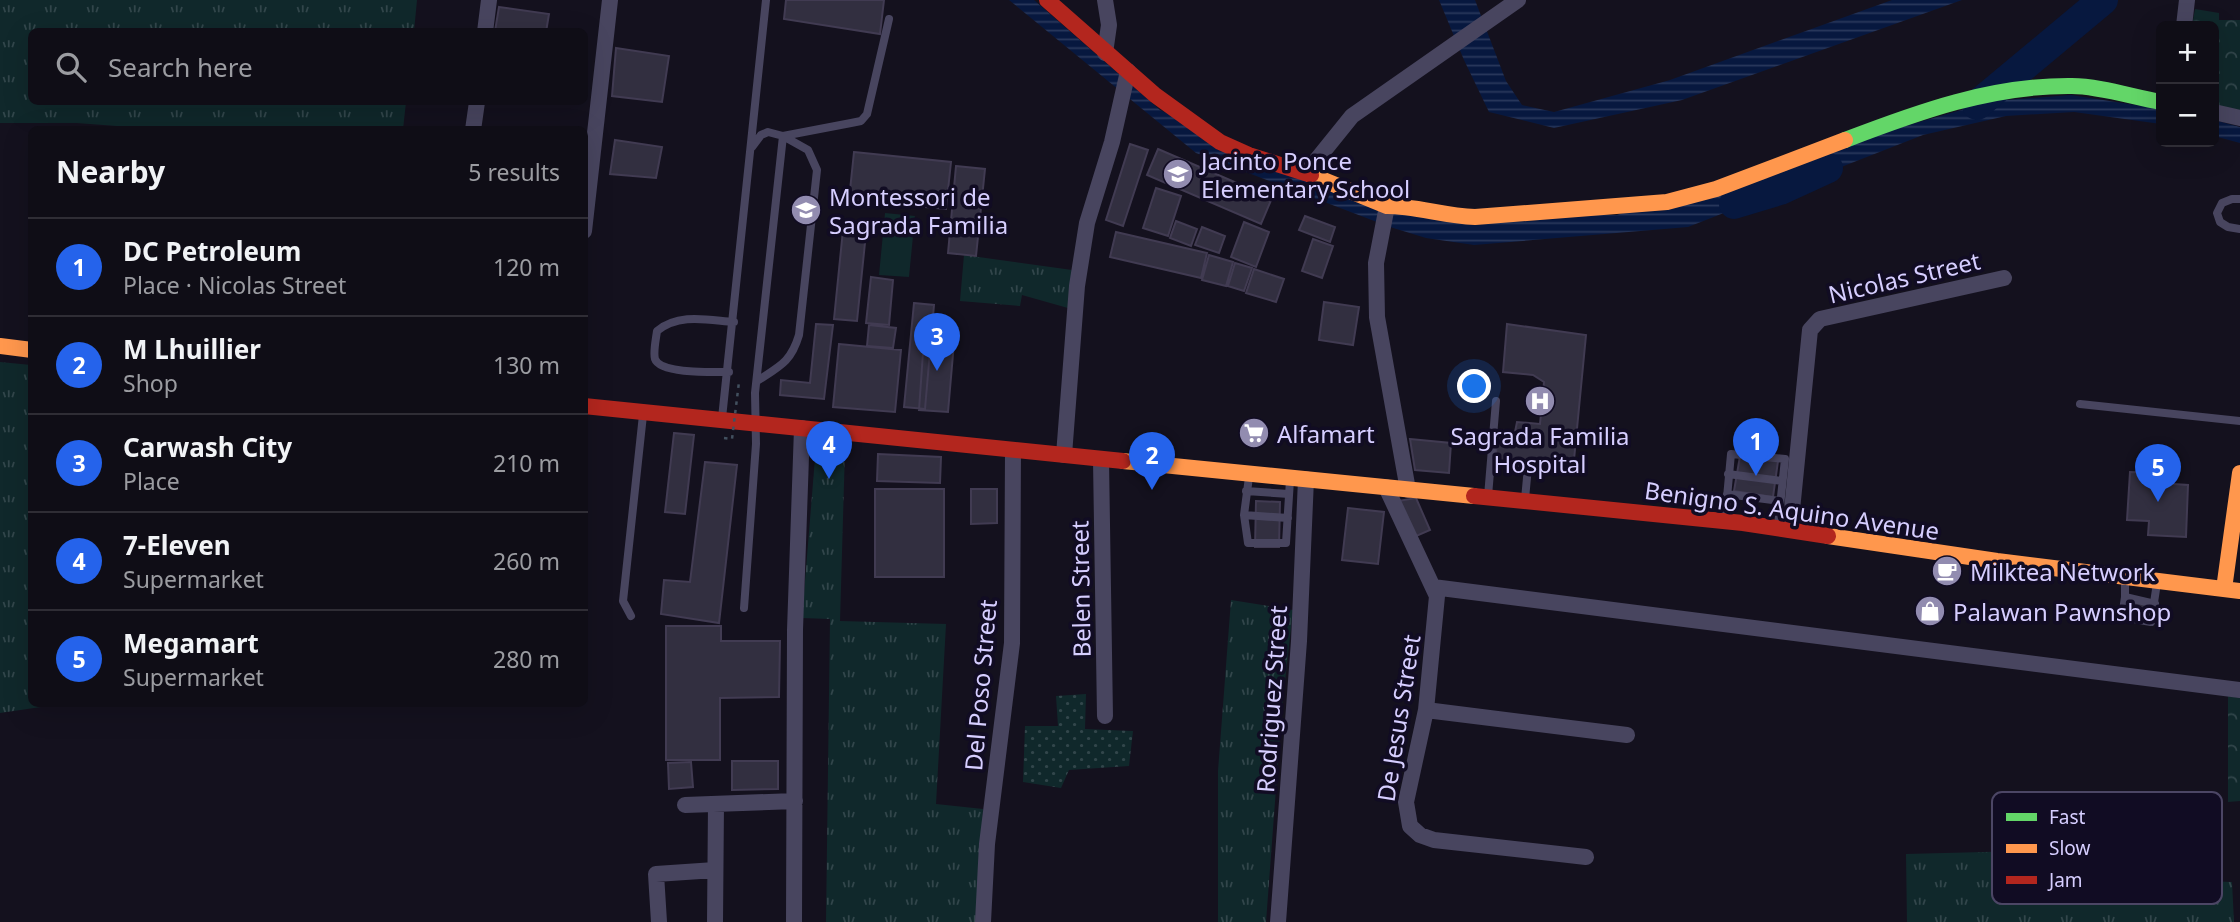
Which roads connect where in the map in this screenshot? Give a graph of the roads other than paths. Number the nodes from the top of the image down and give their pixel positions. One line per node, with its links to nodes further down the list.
1 (489, 0): 10 (street)
2 (610, 0): 21 (street)
3 (766, 0): 19 (lane)
4 (1047, 0): 11 (main road)
5 (1105, 0): 11 (street)
6 (1518, 0): 20 (street)
7 (2188, 0): 9 (street)
8 (889, 19): 18 (lane)
9 (2185, 21)
10 (486, 28)
11 (1105, 53): 12 (main road)
12 (1128, 71): 20 (main road); 40 (street)
13 (2156, 101): 23 (main road)
14 (477, 105): 17 (street)
15 (2219, 114): 16 (street)
16 (2240, 118)
17 (474, 126)
18 (783, 135): 19 (lane); 30 (lane); 30 (lane)
19 (750, 150): 26 (lane)
20 (1306, 173): 23 (main road)
21 (588, 187)
22 (2240, 199): 24 (lane)
23 (1387, 206): 49 (street)
24 (2240, 229)
25 (2004, 278): 58 (street, Nicolas Street)
26 (734, 321): 29 (lane); 29 (lane)
27 (1, 342): 28 (main road)
28 (28, 348)
29 (729, 373): 35 (lane)
30 (757, 381): 37 (lane)
31 (1496, 401): 52 (lane)
32 (2080, 404): 36 (lane)
33 (588, 406): 34 (main road, Benigno S. Aquino Avenue)
34 (643, 412): 35 (main road, Benigno S. Aquino Avenue); 66 (lane)
35 (722, 421): 37 (main road, Benigno S. Aquino Avenue)
36 (2240, 421)
37 (755, 425): 38 (main road, Benigno S. Aquino Avenue); 65 (lane)
38 (802, 428): 39 (main road, Benigno S. Aquino Avenue); 71 (street)
39 (1013, 451): 40 (main road, Benigno S. Aquino Avenue); 79 (street, Del Poso Street)
40 (1064, 455): 41 (main road, Benigno S. Aquino Avenue)
41 (1101, 460): 44 (main road, Benigno S. Aquino Avenue); 69 (street, Belen Street)
42 (1528, 467): 53 (lane)
43 (2240, 473): 62 (main road)
44 (1250, 474): 47 (main road, Benigno S. Aquino Avenue); 50 (lane)
45 (1728, 474): 46 (lane); 46 (lane); 51 (lane)
46 (1783, 481): 54 (lane)
47 (1295, 484): 48 (main road, Benigno S. Aquino Avenue); 50 (lane); 56 (lane); 80 (street, Rodriguez Street)
48 (1386, 487): 49 (main road, Benigno S. Aquino Avenue); 61 (street, De Jesus Street)
49 (1408, 490): 52 (main road, Benigno S. Aquino Avenue)
50 (1246, 491): 55 (lane)
51 (1727, 494): 54 (lane); 57 (lane)
52 (1488, 497): 53 (main road, Benigno S. Aquino Avenue)
53 (1525, 501): 57 (main road, Benigno S. Aquino Avenue)
54 (1780, 501): 58 (lane)
55 (1244, 516): 56 (lane); 56 (lane)
56 (1287, 518)
57 (1725, 522): 58 (main road, Benigno S. Aquino Avenue)
58 (1783, 529): 59 (main road, Benigno S. Aquino Avenue)
59 (2124, 576): 60 (main road, Benigno S. Aquino Avenue); 63 (lane)
60 (2157, 580): 62 (main road, Benigno S. Aquino Avenue); 64 (lane)
61 (1433, 587): 67 (street); 68 (street, De Jesus Street)
62 (2232, 590)
63 (2126, 597): 64 (lane); 64 (lane)
64 (2155, 604)
65 (744, 608)
66 (631, 616)
67 (2240, 690)
68 (1426, 710): 70 (street); 74 (street, De Jesus Street)
69 (1105, 716)
70 (1627, 735)
71 (795, 801): 72 (street); 78 (street)
72 (716, 804): 73 (street); 75 (street)
73 (685, 805)
74 (1587, 857)
75 (715, 870): 76 (street); 77 (street)
76 (659, 922)
77 (715, 922)
78 (794, 922)
79 (983, 922)
80 (1278, 922)

